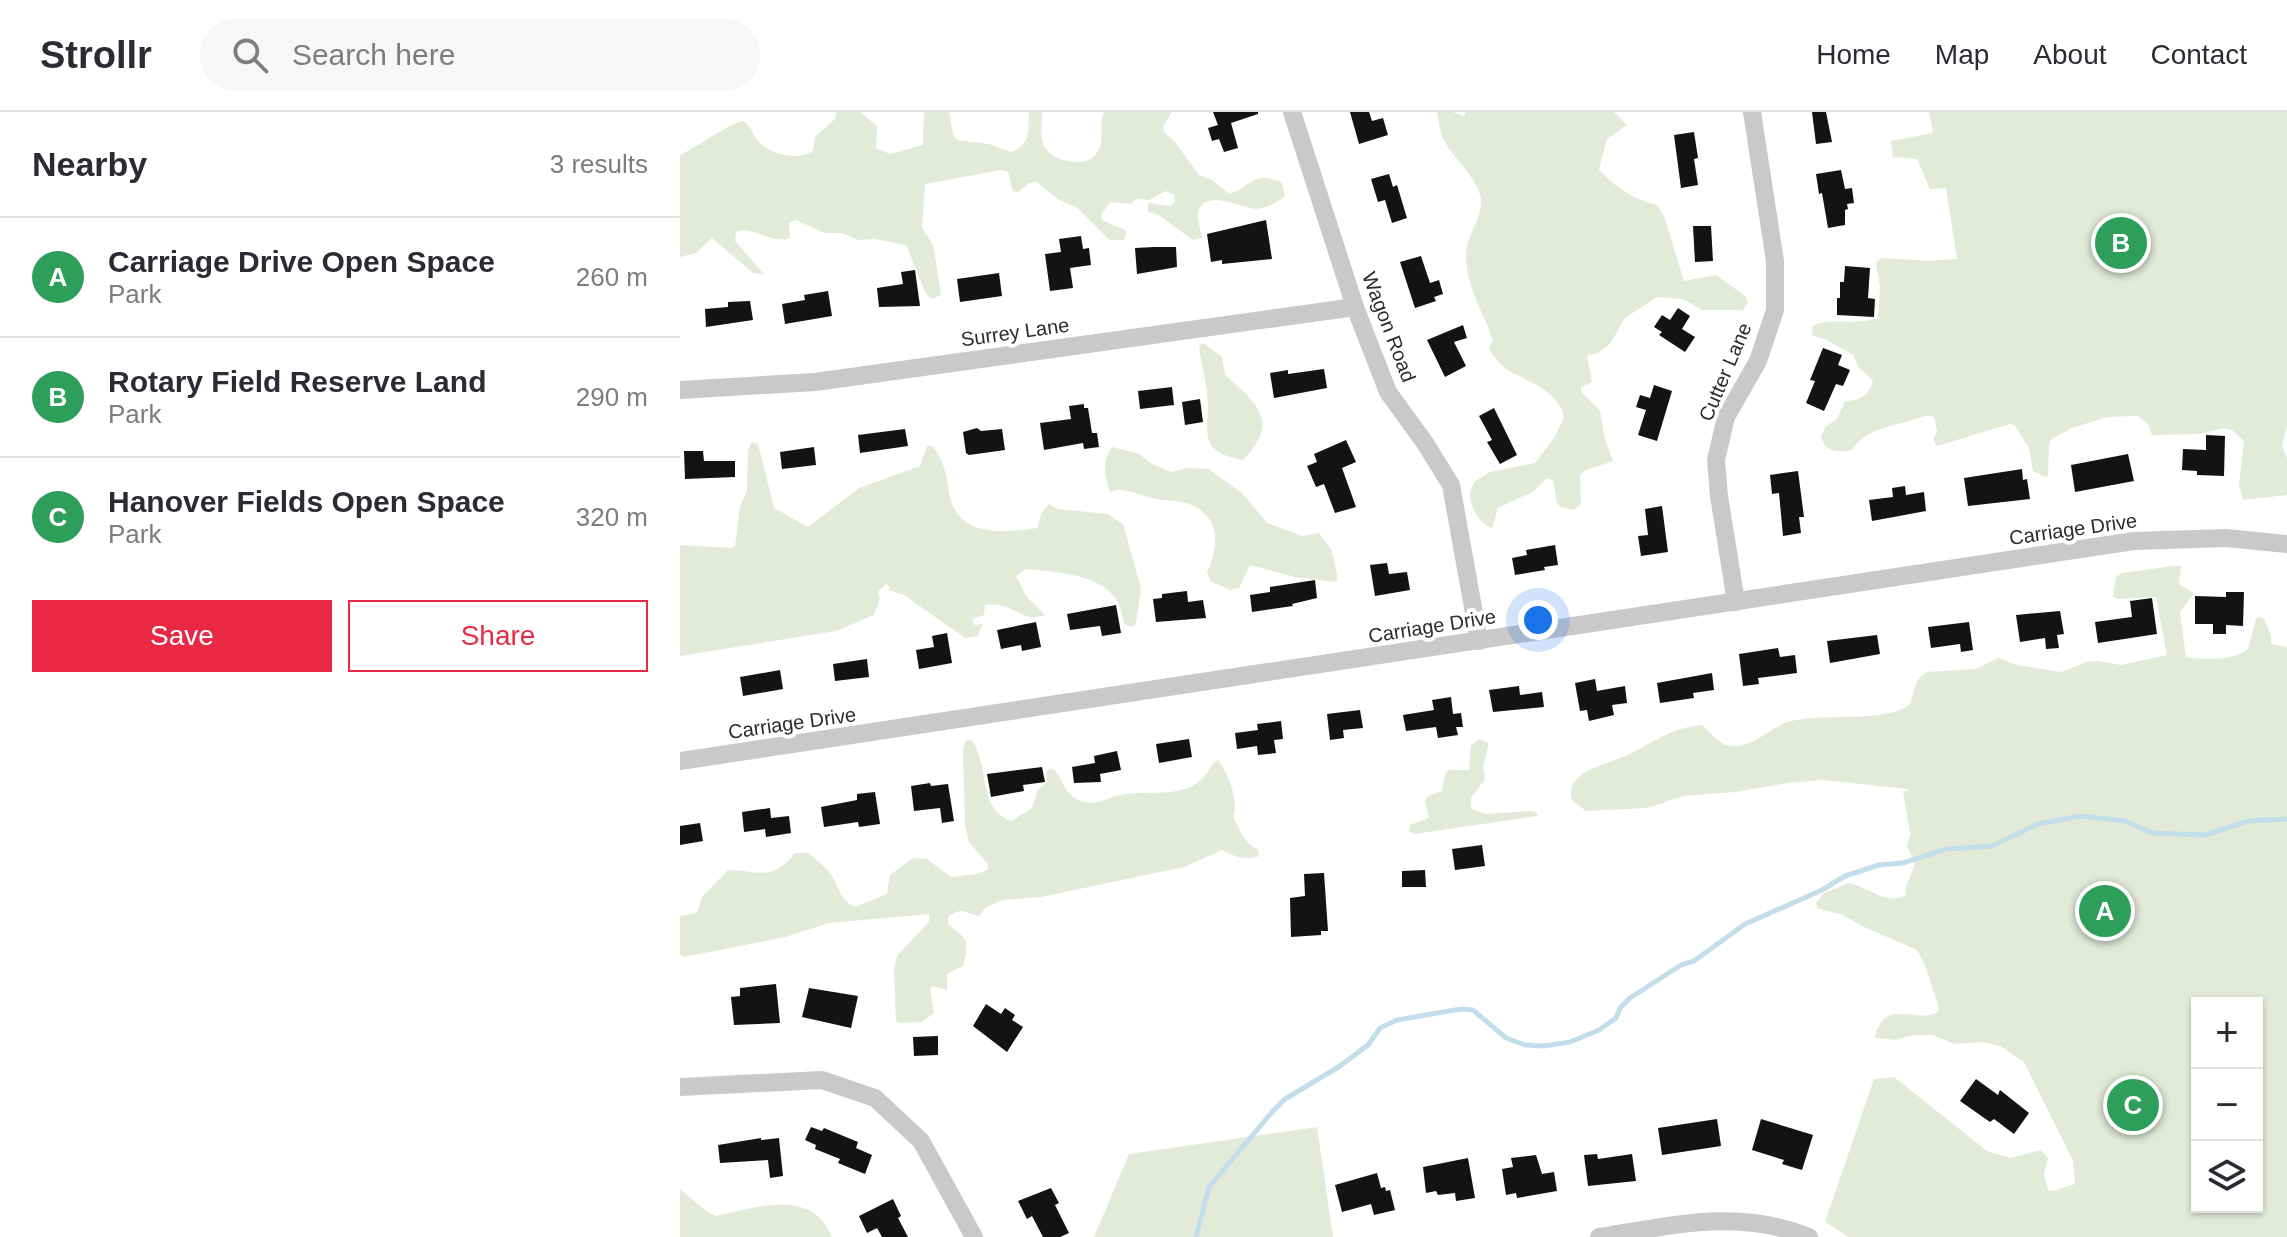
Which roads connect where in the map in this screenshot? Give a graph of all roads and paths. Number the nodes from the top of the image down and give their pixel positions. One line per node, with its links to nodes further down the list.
1 (1292, 112): 3 (street, Wagon Road)
2 (1752, 112): 6 (street, Cutter Lane)
3 (1355, 307): 4 (street, Surrey Lane); 7 (street, Wagon Road)
4 (680, 390)
5 (2287, 544): 6 (street, Carriage Drive)
6 (1736, 602): 7 (street, Carriage Drive)
7 (1479, 641): 8 (street, Carriage Drive)
8 (680, 761)
9 (680, 1087): 10 (street)
10 (974, 1237)
11 (1599, 1237): 12 (street)
12 (1809, 1237)

